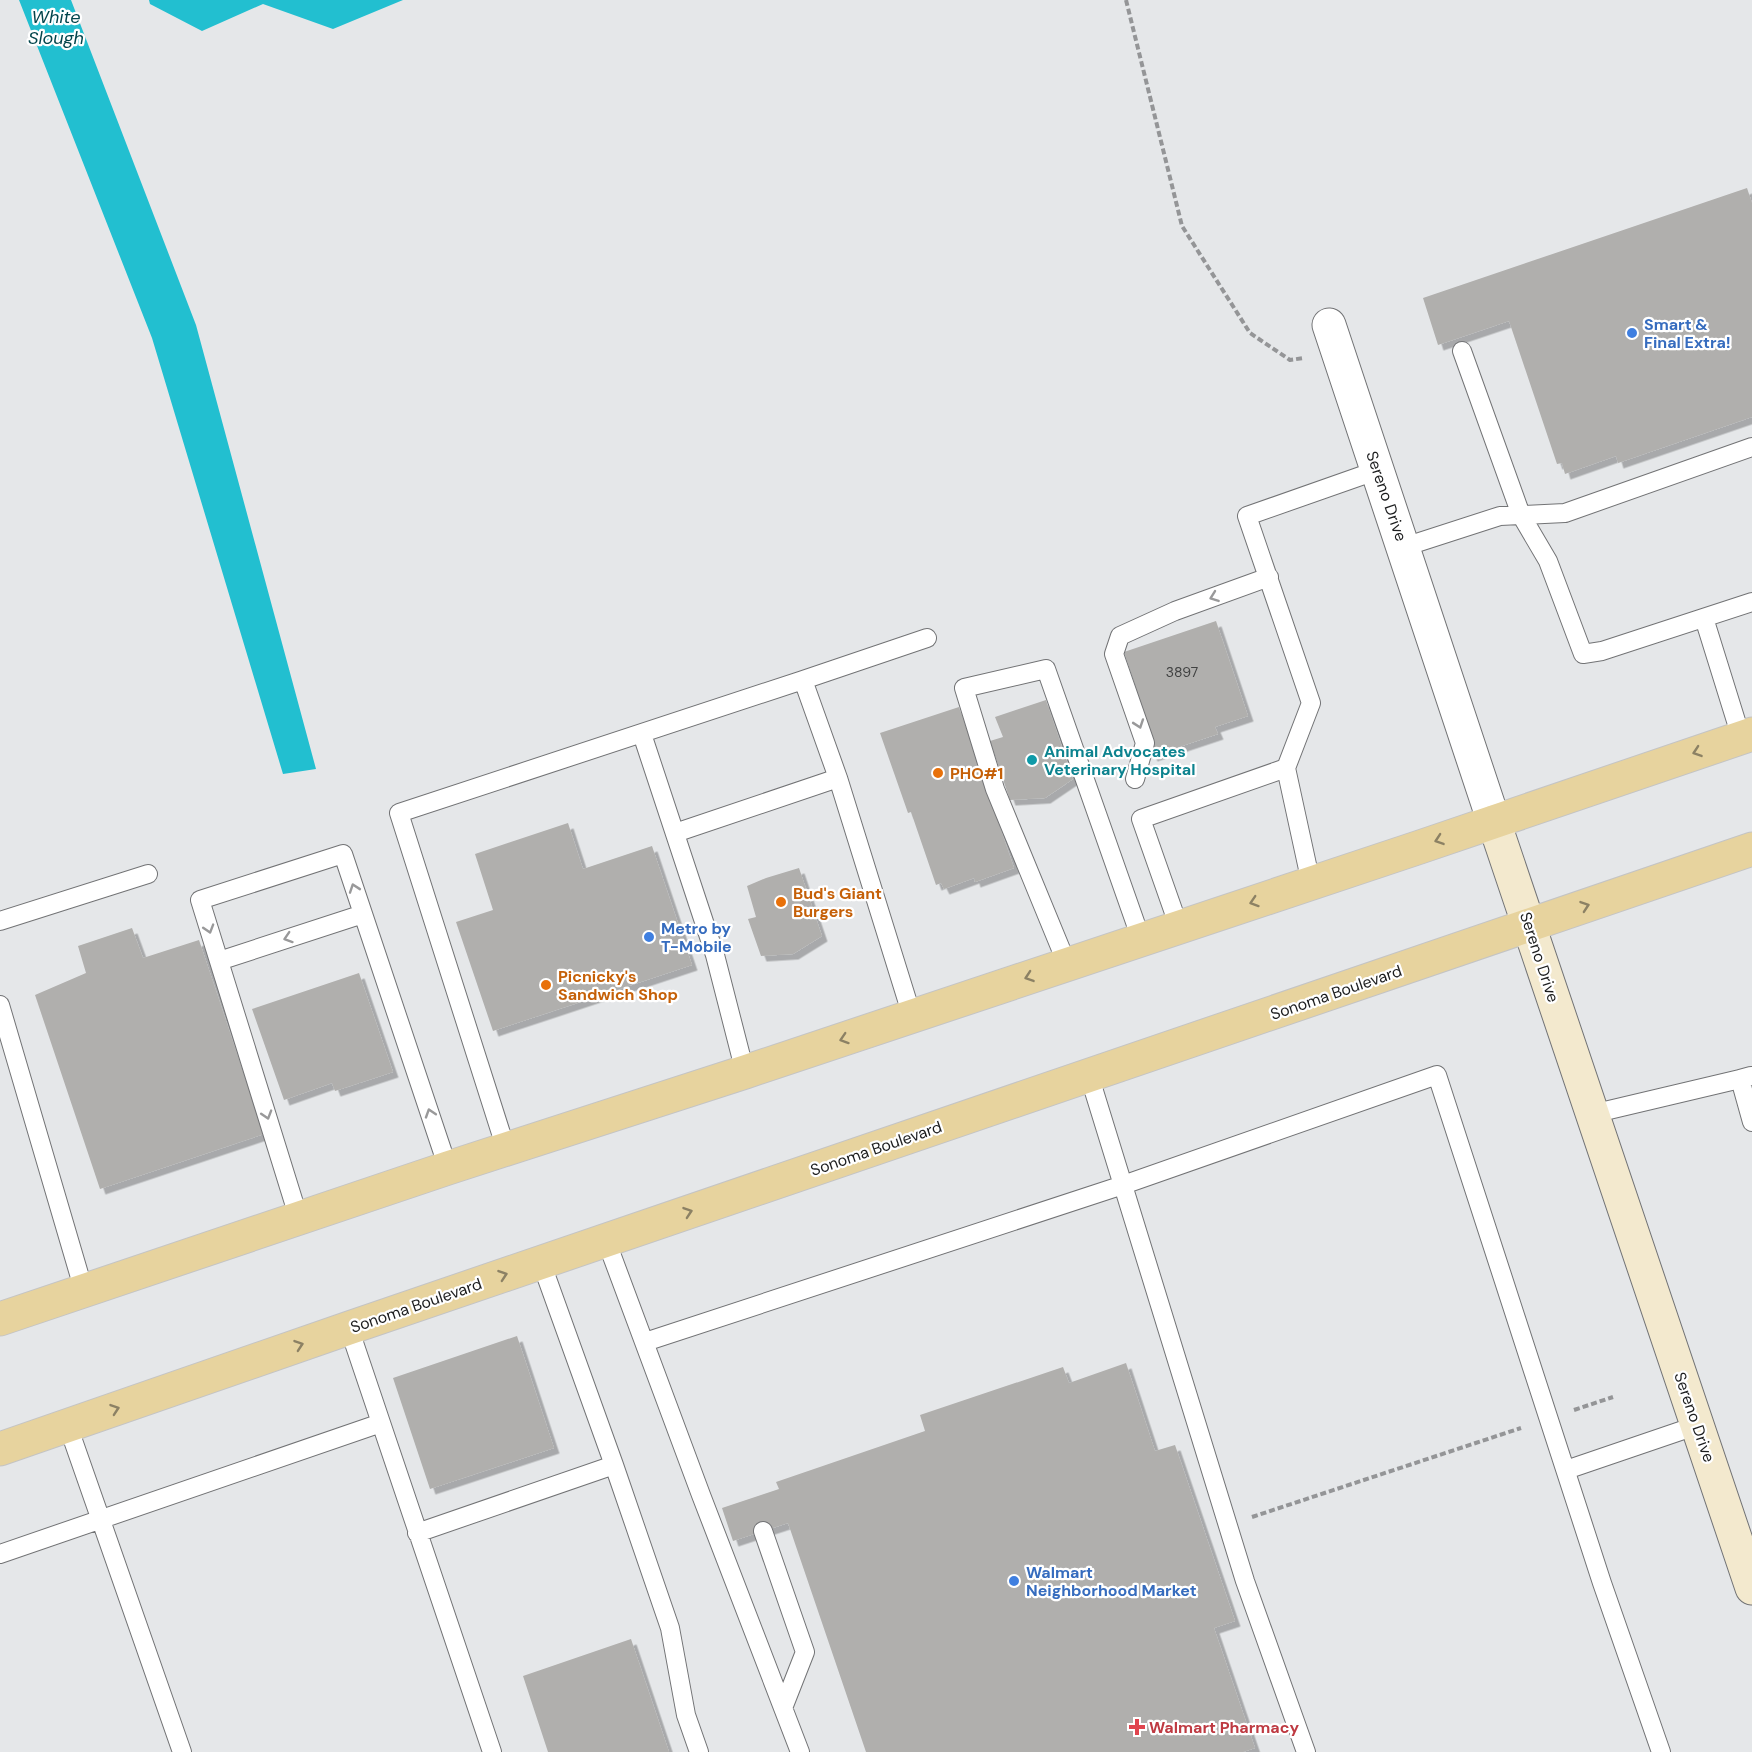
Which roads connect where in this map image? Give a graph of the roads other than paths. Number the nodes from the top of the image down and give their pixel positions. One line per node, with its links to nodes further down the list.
1 (1333, 338): 4 (street, Sereno Drive)
2 (1462, 351): 5 (lane)
3 (1752, 447): 5 (lane)
4 (1378, 470): 6 (street, Sereno Drive); 7 (lane)
5 (1521, 514): 6 (lane); 9 (lane)
6 (1404, 547): 17 (street, Sereno Drive)
7 (1269, 577): 14 (lane); 16 (lane, one-way to 16)
8 (1752, 602): 9 (lane)
9 (1704, 618): 13 (lane)
10 (927, 638): 11 (lane)
11 (803, 680): 12 (lane); 15 (lane)
12 (642, 734): 18 (lane); 36 (lane)
13 (1746, 735): 17 (main road, one-way to 17)
14 (1286, 768): 21 (lane); 25 (lane)
15 (838, 778): 18 (lane); 30 (lane)
16 (1135, 779)
17 (1494, 822): 21 (main road, one-way to 21); 24 (street, Sereno Drive)
18 (675, 833): 31 (lane)
19 (1752, 849): 24 (main road, Sonoma Boulevard, one-way to 19)
20 (148, 874): 23 (lane)
21 (1311, 883): 25 (main road, one-way to 25)
22 (363, 914): 27 (lane, one-way to 27); 27 (lane, one-way to 27); 37 (lane, one-way to 22)
23 (0, 921)
24 (1530, 926): 32 (main road, Sonoma Boulevard); 34 (street, Sereno Drive)
25 (1179, 927): 26 (main road)
26 (1142, 939): 28 (main road); 28 (lane)
27 (219, 961): 39 (lane, one-way to 39)
28 (1067, 964): 30 (main road, one-way to 30)
29 (0, 1005): 42 (lane)
30 (912, 1016): 31 (main road, one-way to 31)
31 (745, 1072): 36 (main road)
32 (1089, 1076): 38 (lane); 40 (main road, Sonoma Boulevard, one-way to 32)
33 (1746, 1077): 34 (lane); 35 (lane)
34 (1592, 1114): 47 (street, Sereno Drive)
35 (1752, 1122)
36 (506, 1149): 37 (main road)
37 (448, 1168): 39 (main road)
38 (1123, 1185): 45 (lane); 51 (lane); 62 (lane)
39 (299, 1219): 42 (main road)
40 (606, 1240): 41 (main road, Sonoma Boulevard); 45 (lane)
41 (541, 1262): 44 (main road, Sonoma Boulevard, one-way to 41); 50 (lane)
42 (84, 1291): 43 (main road)
43 (0, 1319)
44 (348, 1328): 46 (lane); 48 (main road, Sonoma Boulevard, one-way to 44)
45 (645, 1342): 57 (lane)
46 (381, 1423): 52 (lane); 54 (lane)
47 (1698, 1425): 51 (lane); 56 (street, Sereno Drive)
48 (68, 1426): 49 (main road, Sonoma Boulevard); 52 (lane)
49 (0, 1449)
50 (614, 1465): 54 (lane); 60 (lane)
51 (1566, 1470): 63 (lane)
52 (100, 1520): 55 (lane); 58 (lane)
53 (763, 1531): 57 (lane)
54 (417, 1533): 59 (lane)
55 (0, 1554)
56 (1752, 1588)
57 (783, 1708): 61 (lane)
58 (182, 1752)
59 (492, 1752)
60 (699, 1752)
61 (800, 1752)
62 (1306, 1752)
63 (1661, 1752)

